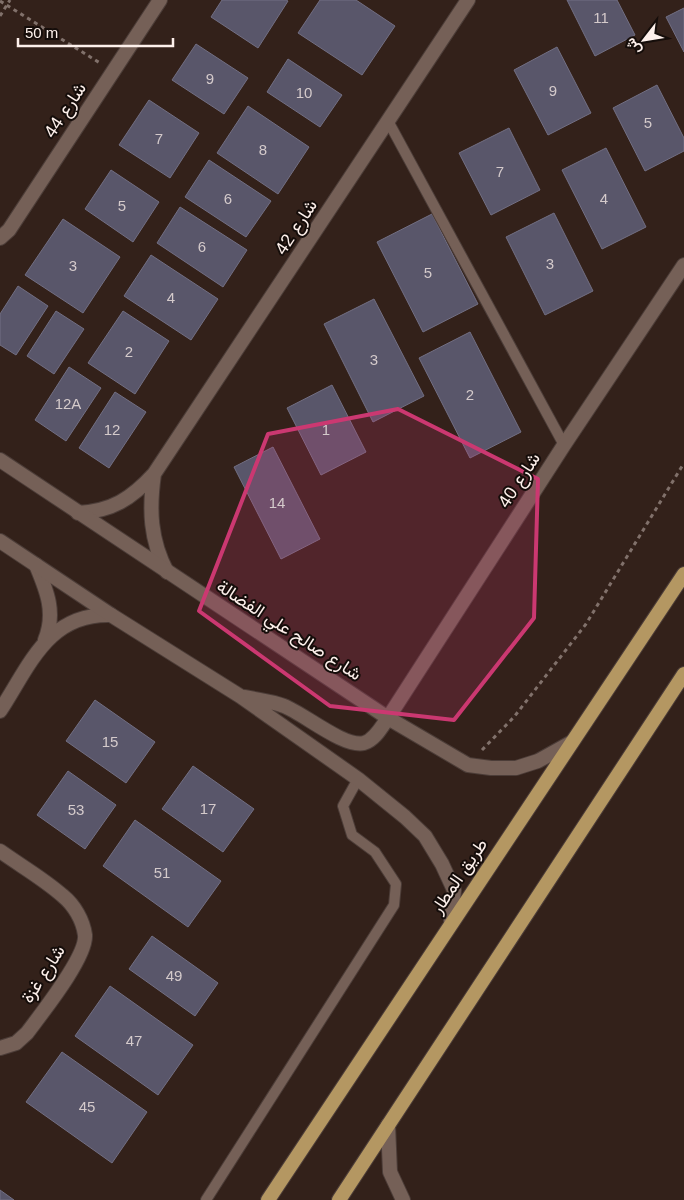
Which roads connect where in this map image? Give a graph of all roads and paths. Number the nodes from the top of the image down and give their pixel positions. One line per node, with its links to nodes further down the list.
1 (10, 0): 5 (path)
2 (160, 0): 7 (street, شارع 44)
3 (468, 0): 8 (street, شارع 42)
4 (0, 1): 5 (path)
5 (7, 5): 6 (path); 7 (path)
6 (0, 16)
7 (113, 71): 9 (street, شارع 44)
8 (388, 121): 11 (lane); 14 (street, شارع 42)
9 (0, 238)
10 (684, 265): 11 (street, شارع 40)
11 (564, 445): 25 (street, شارع 40)
12 (0, 460): 15 (street, شارع صالح علي الفضالة)
13 (684, 463): 27 (path)
14 (154, 474): 15 (street, شارع 42); 18 (street, شارع 42)
15 (78, 513): 18 (street, شارع صالح علي الفضالة)
16 (0, 541): 17 (street)
17 (36, 566): 20 (street); 21 (street)
18 (167, 572): 25 (street, شارع صالح علي الفضالة)
19 (684, 574): 26 (highway, طريق المطار)
20 (111, 615): 21 (street); 23 (street)
21 (44, 643): 24 (street)
22 (684, 674): 32 (highway)
23 (240, 696): 25 (street, شارع 40); 28 (street)
24 (0, 711)
25 (388, 718): 27 (street, شارع صالح علي الفضالة)
26 (572, 742): 27 (street, شارع صالح علي الفضالة); 30 (highway, طريق المطار)
27 (468, 765)
28 (358, 780): 30 (street); 33 (lane)
29 (0, 851): 31 (street, شارع غزة)
30 (452, 921): 34 (highway, طريق المطار)
31 (0, 1048)
32 (388, 1125): 35 (highway); 36 (street)
33 (206, 1200)
34 (268, 1200)
35 (339, 1200)
36 (403, 1200)

